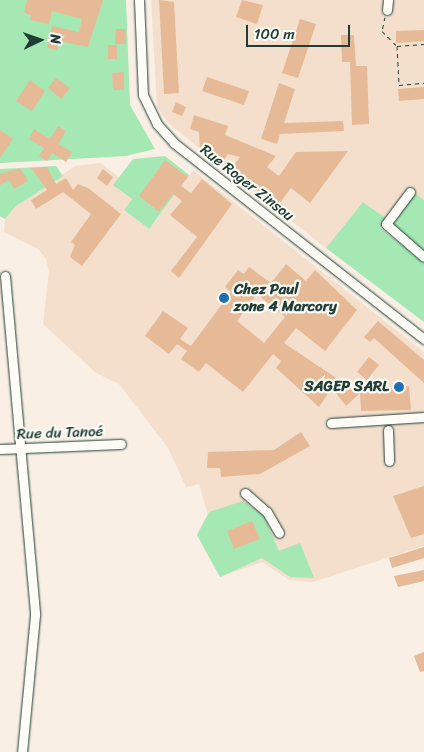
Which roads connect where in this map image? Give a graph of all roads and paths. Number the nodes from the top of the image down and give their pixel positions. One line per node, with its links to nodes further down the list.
1 (139, 0): 10 (street, Rue Roger Zinsou)
2 (388, 0): 3 (street)
3 (388, 10): 5 (path)
4 (424, 44): 5 (path)
5 (397, 46): 6 (path)
6 (424, 83)
7 (410, 192): 8 (street)
8 (424, 257)
9 (4, 276): 15 (street)
10 (424, 339)
11 (424, 417): 12 (street)
12 (331, 423)
13 (388, 430): 17 (street)
14 (121, 444): 15 (street, Rue du Tanoé)
15 (17, 448): 16 (street, Rue du Tanoé); 20 (street)
16 (0, 449)
17 (388, 461)
18 (245, 493): 19 (street)
19 (280, 533)
20 (22, 752)

